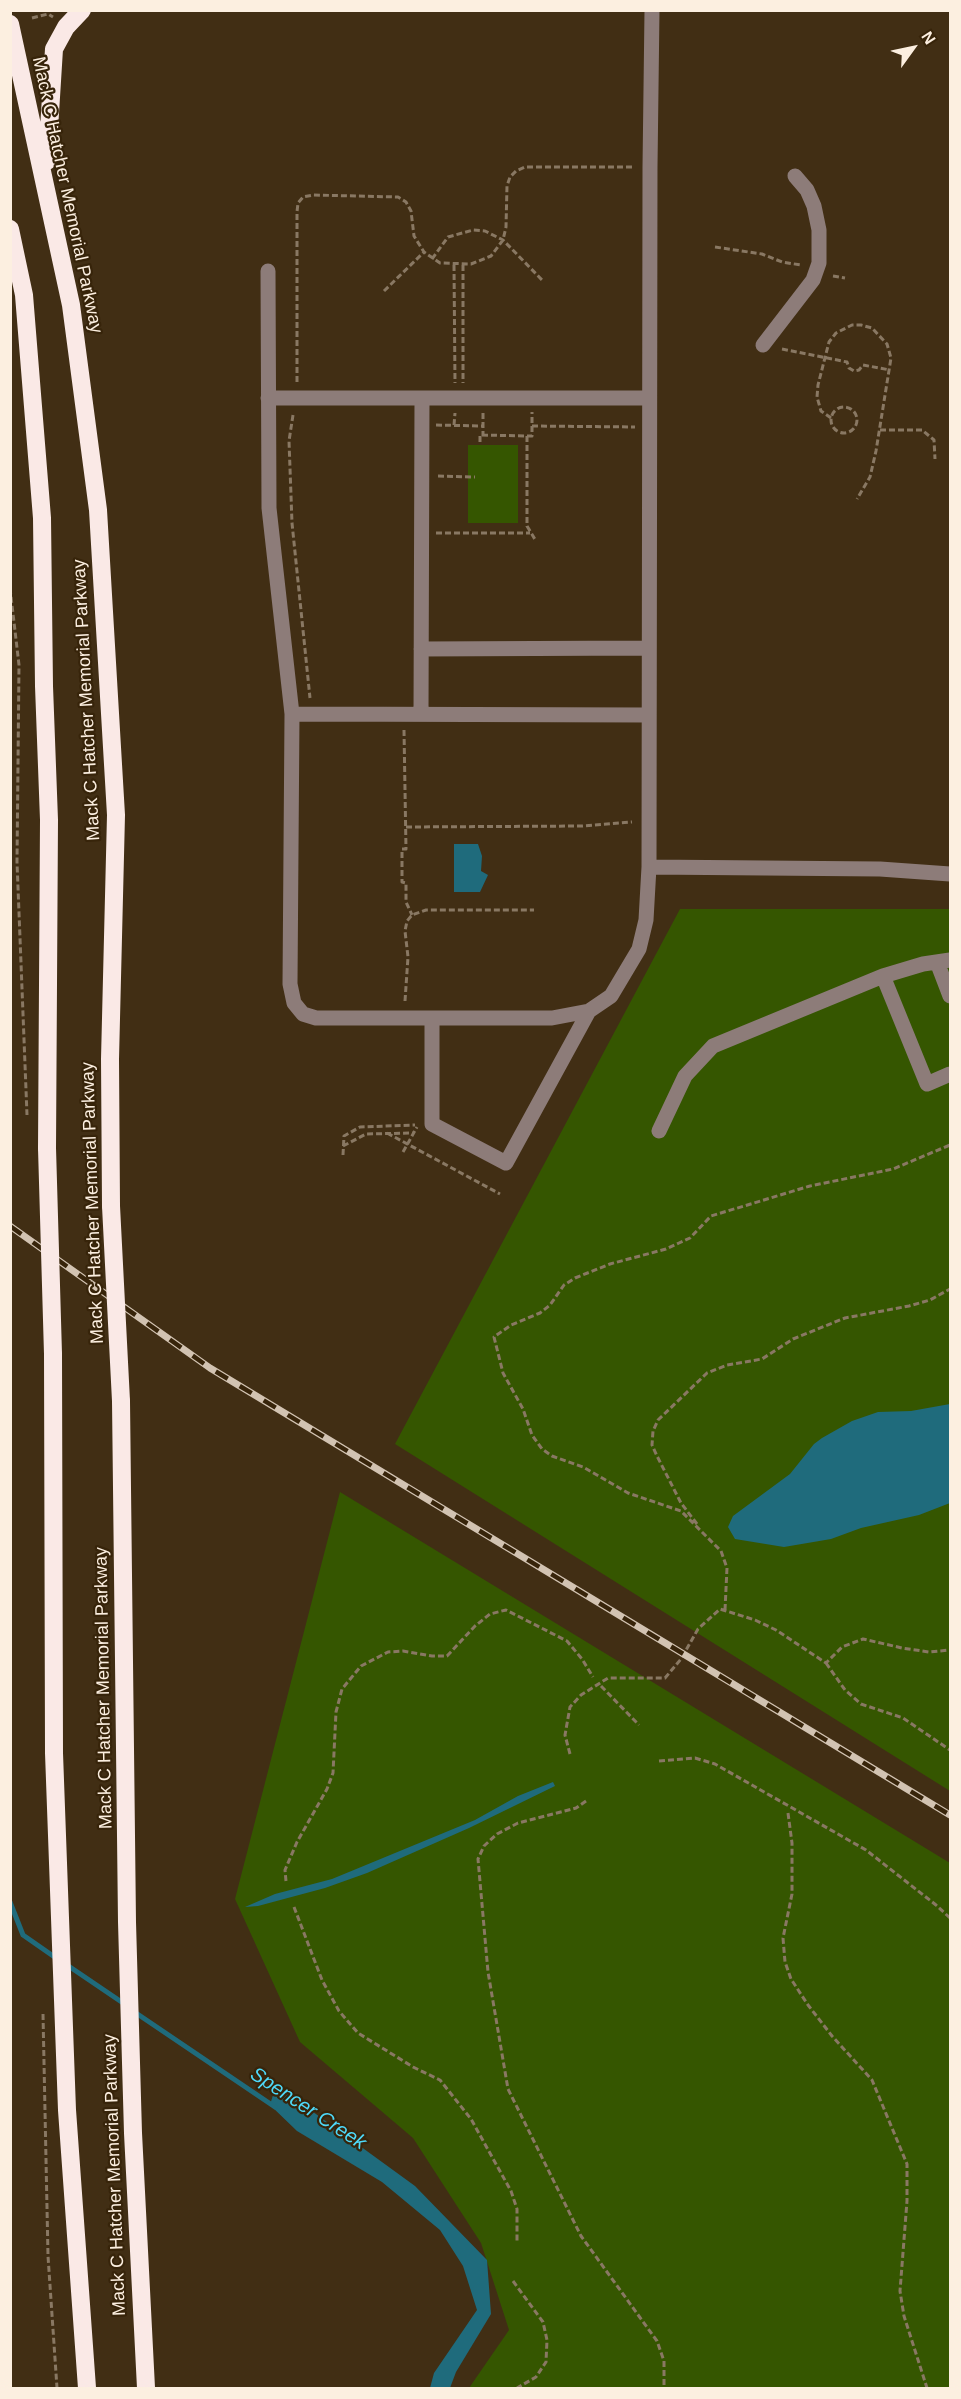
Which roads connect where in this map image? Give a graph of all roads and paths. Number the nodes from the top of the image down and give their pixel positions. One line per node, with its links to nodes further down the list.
1 (47, 10): 4 (path)
2 (82, 10): 8 (highway)
3 (652, 10): 6 (street)
4 (32, 18)
5 (10, 24): 8 (highway, Mack C Hatcher Memorial Parkway)
6 (650, 167): 10 (path); 32 (street)
7 (795, 176): 17 (street)
8 (46, 183): 103 (highway, Mack C Hatcher Memorial Parkway, bridge)
9 (10, 229): 102 (highway, Mack C Hatcher Memorial Parkway, bridge)
10 (503, 240): 13 (path); 15 (path); 19 (path)
11 (715, 247): 17 (path)
12 (424, 252): 13 (path); 20 (path); 27 (path)
13 (432, 259): 14 (path)
14 (454, 265): 15 (path); 21 (path)
15 (463, 265): 22 (path)
16 (268, 271): 26 (street)
17 (817, 271): 18 (path); 23 (street)
18 (845, 279)
19 (544, 282)
20 (384, 291)
21 (455, 324): 22 (path); 29 (path)
22 (463, 324): 29 (path)
23 (762, 345): 24 (path)
24 (825, 357): 25 (path); 25 (path); 33 (path)
25 (890, 370): 39 (path)
26 (268, 398): 27 (street); 53 (street)
27 (297, 398): 28 (street); 54 (path)
28 (422, 398): 29 (street); 34 (street)
29 (459, 398): 30 (street); 35 (path)
30 (483, 398): 31 (street); 36 (path)
31 (532, 398): 32 (street); 37 (path)
32 (649, 398): 38 (street)
33 (831, 418): 33 (path)
34 (422, 425): 35 (path); 44 (street)
35 (454, 425): 36 (path)
36 (483, 426): 40 (path)
37 (532, 426): 38 (path); 41 (path)
38 (649, 427): 51 (street)
39 (880, 430): 43 (path); 46 (path)
40 (483, 436): 41 (path); 42 (path)
41 (527, 436): 48 (path)
42 (480, 442)
43 (935, 459)
44 (422, 476): 45 (path); 47 (street)
45 (475, 477)
46 (857, 499)
47 (422, 533): 48 (path); 52 (street)
48 (530, 533): 49 (path)
49 (537, 541)
50 (10, 588): 71 (path)
51 (649, 648): 52 (street); 57 (street)
52 (421, 649): 56 (street)
53 (292, 714): 54 (street); 68 (street)
54 (311, 714): 55 (street)
55 (404, 714): 56 (street); 59 (path)
56 (421, 714): 57 (street)
57 (649, 715): 58 (street)
58 (649, 820): 59 (path); 60 (street)
59 (405, 826): 63 (path)
60 (649, 867): 61 (street); 67 (street)
61 (951, 874)
62 (534, 910): 63 (path)
63 (412, 915): 68 (path)
64 (944, 961): 65 (street); 66 (street)
65 (883, 976): 70 (street); 73 (street)
66 (951, 996)
67 (589, 1011): 69 (street); 72 (street)
68 (405, 1018): 69 (street)
69 (432, 1018): 72 (street)
70 (951, 1074)
71 (28, 1120)
72 (425, 1124): 75 (path); 78 (path)
73 (659, 1131)
74 (387, 1133): 75 (path); 76 (path); 78 (path)
75 (413, 1133): 76 (path)
76 (407, 1144): 79 (path); 81 (path)
77 (951, 1145): 83 (path)
78 (344, 1146): 80 (path)
79 (403, 1152)
80 (343, 1155)
81 (500, 1194)
82 (951, 1289): 83 (path)
83 (703, 1531): 84 (path)
84 (725, 1610): 86 (path); 91 (path)
85 (951, 1650): 86 (path)
86 (826, 1663): 90 (path)
87 (593, 1677): 95 (path)
88 (601, 1686): 89 (path)
89 (639, 1725)
90 (951, 1750)
91 (570, 1755)
92 (659, 1761): 97 (path)
93 (586, 1801): 105 (path)
94 (788, 1813): 106 (path)
95 (286, 1881)
96 (294, 1907): 99 (path)
97 (951, 1918)
98 (46, 2104): 101 (path)
99 (517, 2241)
100 (513, 2281): 104 (path)
101 (57, 2388)
102 (87, 2388)
103 (146, 2388)
104 (518, 2388)
105 (664, 2388)
106 (927, 2388)

